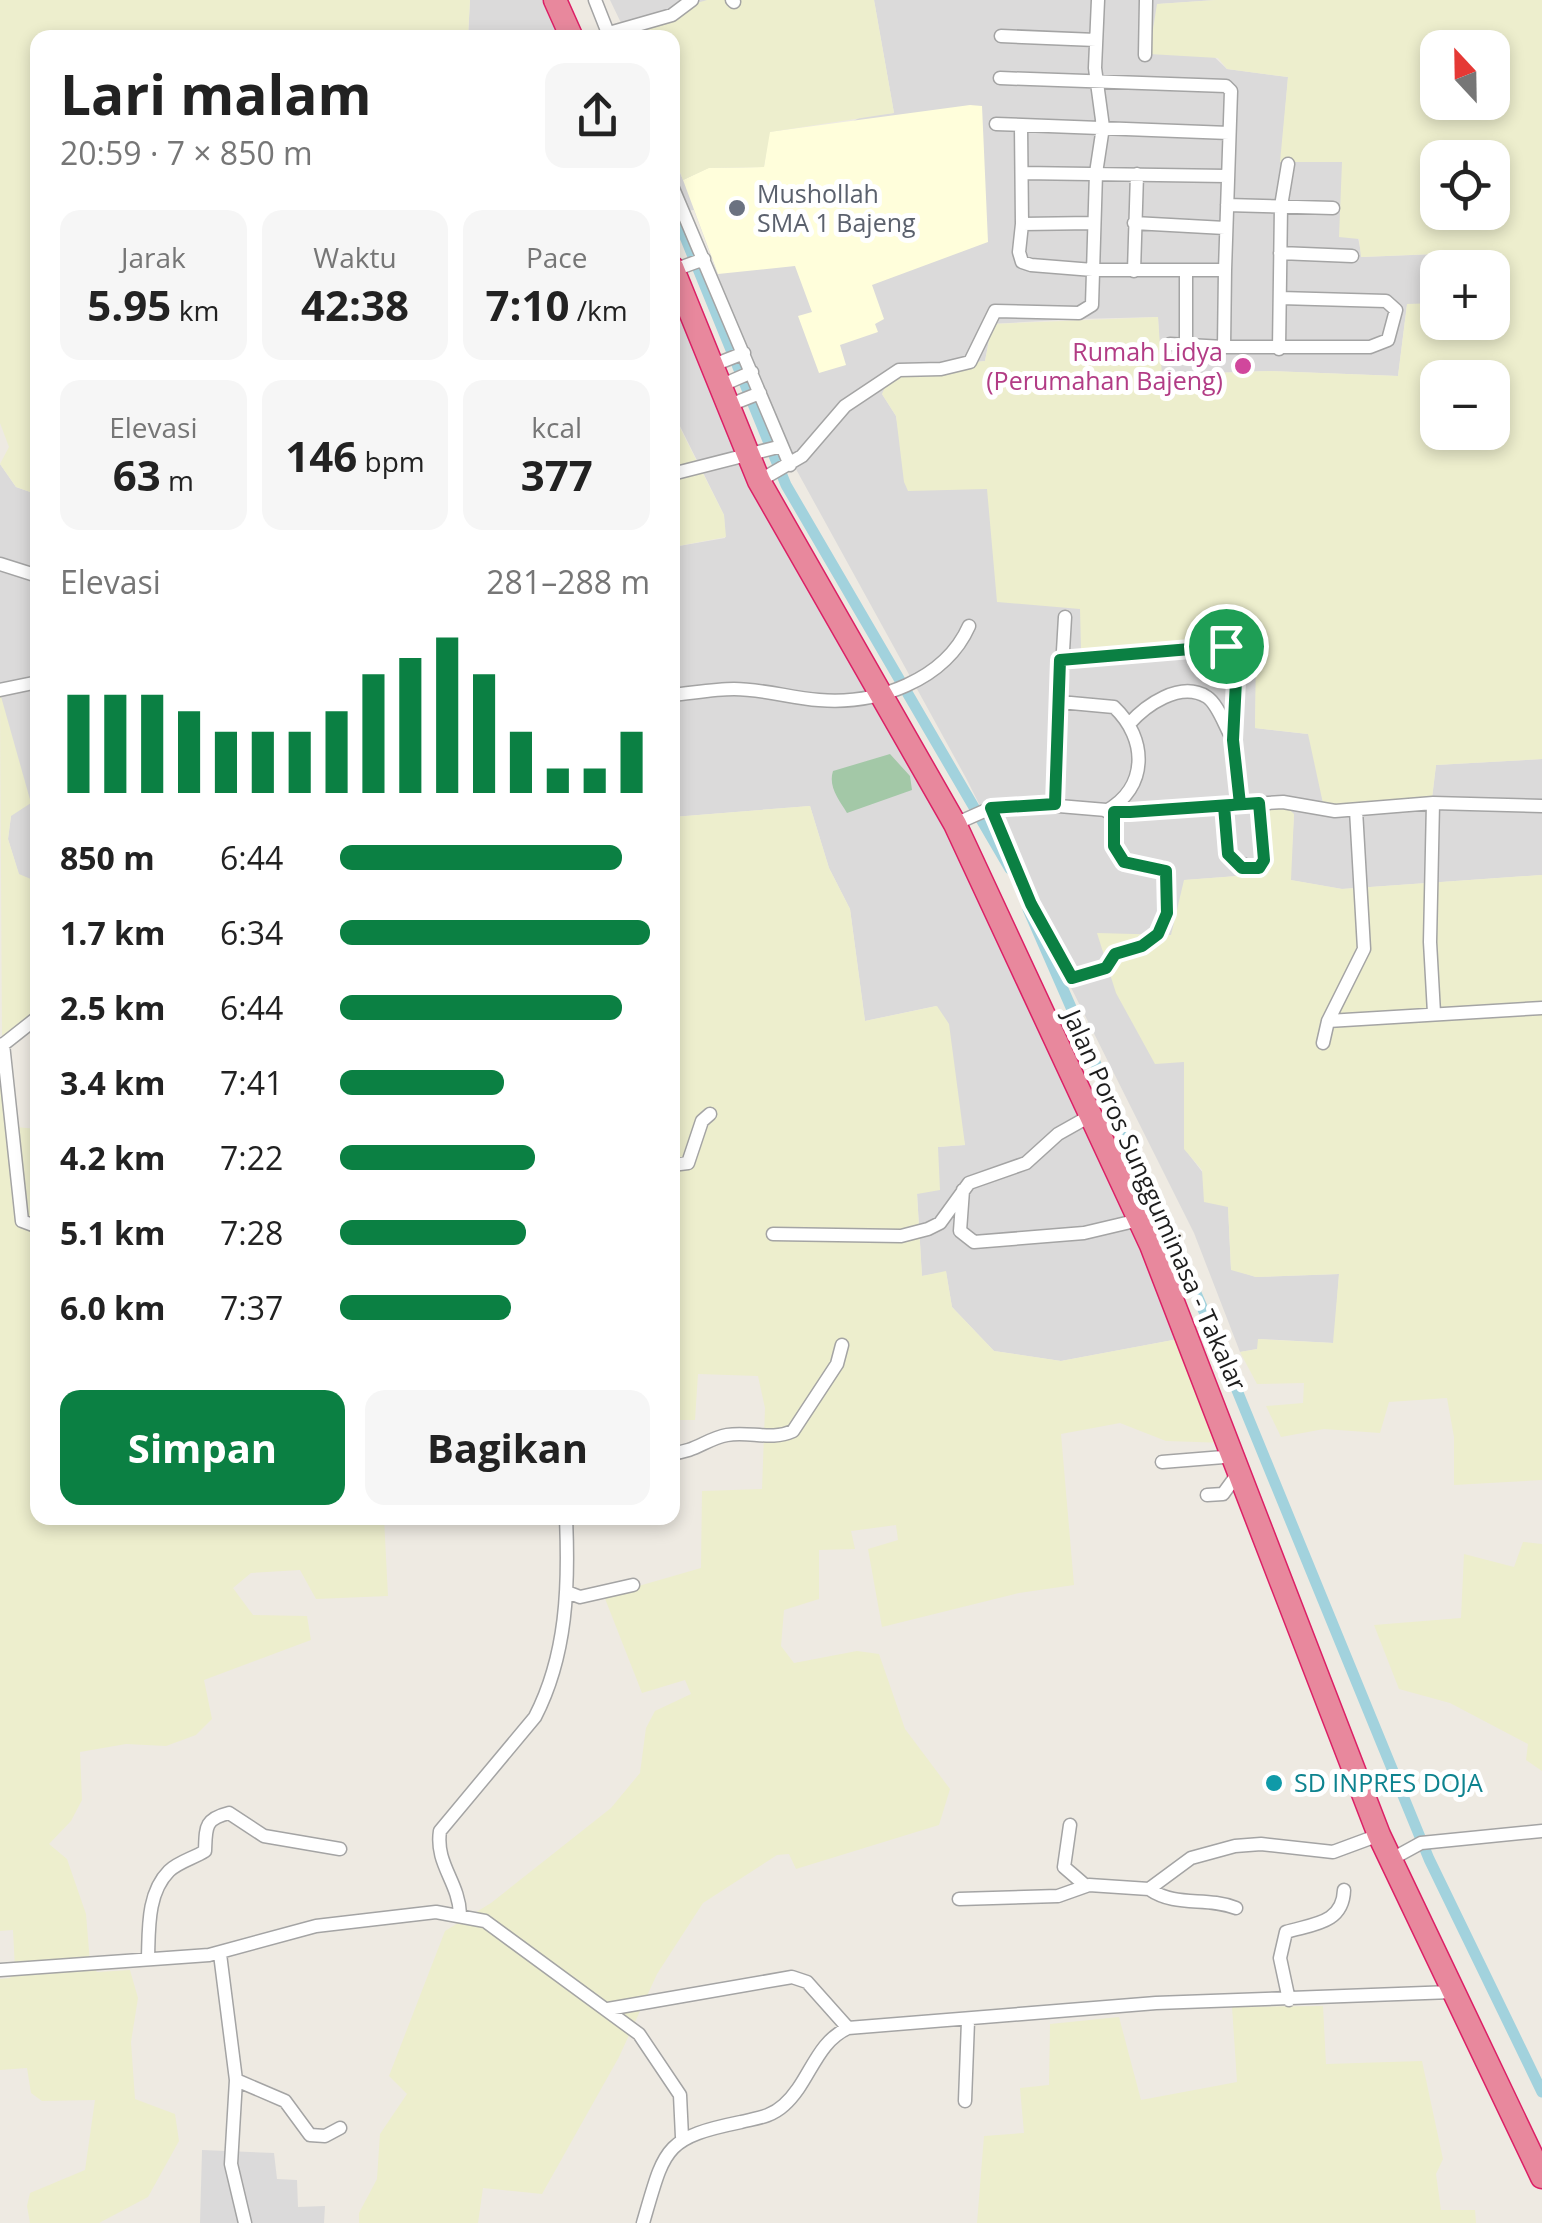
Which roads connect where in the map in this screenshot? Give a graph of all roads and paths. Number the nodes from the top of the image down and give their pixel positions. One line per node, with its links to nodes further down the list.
1 (555, 0): 6 (highway)
2 (595, 0): 7 (street)
3 (692, 0): 8 (street)
4 (1098, 0): 10 (street)
5 (1146, 0): 11 (street)
6 (568, 30)
7 (608, 30)
8 (626, 30)
9 (1001, 36): 10 (street)
10 (1096, 40): 13 (street)
11 (1145, 55)
12 (1000, 78): 13 (street)
13 (1098, 80): 16 (street); 17 (street)
14 (996, 124): 15 (street)
15 (1021, 126): 16 (street); 19 (street)
16 (1103, 127): 17 (street); 20 (street)
17 (1229, 133): 22 (street)
18 (1288, 164): 25 (street)
19 (1022, 173): 20 (street); 28 (street)
20 (1096, 173): 21 (street); 29 (street)
21 (1137, 174): 22 (street); 27 (street)
22 (1227, 176): 24 (street)
23 (680, 205): 33 (street)
24 (1227, 205): 25 (street); 30 (street)
25 (1280, 206): 26 (street); 31 (street)
26 (1333, 208)
27 (1134, 223): 30 (street); 37 (street)
28 (1022, 224): 29 (street); 35 (street)
29 (1093, 224): 35 (street)
30 (1225, 228): 36 (street)
31 (1280, 253): 32 (street); 40 (street)
32 (1352, 256)
33 (703, 260): 34 (street); 45 (street)
34 (680, 267)
35 (1092, 270): 37 (street); 51 (street)
36 (1225, 270): 38 (street); 43 (street)
37 (1134, 271): 38 (street)
38 (1186, 272): 42 (street)
39 (680, 275): 47 (highway, Jalan Poros Sungguminasa - Takalar)
40 (1280, 298): 44 (street); 44 (street)
41 (1170, 344): 42 (street)
42 (1186, 345): 43 (street)
43 (1224, 347): 44 (street)
44 (1279, 349)
45 (742, 354): 46 (street); 47 (street)
46 (750, 374): 47 (street); 48 (street)
47 (725, 384): 48 (street); 50 (highway, Jalan Poros Sungguminasa - Takalar)
48 (759, 394): 49 (street)
49 (780, 447): 50 (street); 51 (street)
50 (755, 456): 52 (street); 53 (highway, Jalan Poros Sungguminasa - Takalar)
51 (789, 466): 53 (street)
52 (680, 472)
53 (763, 478): 61 (highway, Jalan Poros Sungguminasa - Takalar)
54 (0, 564): 55 (street)
55 (30, 573)
56 (1065, 617): 58 (street)
57 (969, 626): 61 (street)
58 (1060, 660): 63 (street); 65 (street)
59 (30, 684): 60 (street)
60 (0, 690)
61 (884, 692): 62 (street); 75 (highway, Jalan Poros Sungguminasa - Takalar)
62 (680, 694)
63 (1060, 702): 64 (street); 68 (street)
64 (1129, 724): 65 (street); 74 (street)
65 (1233, 740): 69 (street)
66 (1259, 803): 69 (street); 70 (street); 73 (street)
67 (1432, 803): 71 (street); 73 (street); 77 (street)
68 (1055, 804): 72 (street); 74 (street)
69 (1240, 804): 70 (street)
70 (1224, 806): 74 (street)
71 (1542, 806)
72 (988, 809): 74 (street); 75 (street)
73 (1356, 810): 78 (street)
74 (1109, 812)
75 (959, 821): 83 (highway, Jalan Poros Sungguminasa - Takalar)
76 (1542, 1008): 77 (street)
77 (1434, 1013): 78 (street)
78 (1328, 1021): 80 (street)
79 (30, 1023): 81 (street)
80 (1323, 1043)
81 (1, 1045): 87 (street)
82 (710, 1114): 84 (street)
83 (1090, 1116): 85 (street); 86 (highway, Jalan Poros Sungguminasa - Takalar)
84 (680, 1164)
85 (964, 1187): 86 (street); 88 (street)
86 (1139, 1220): 92 (highway, Jalan Poros Sungguminasa - Takalar)
87 (30, 1224)
88 (773, 1234)
89 (842, 1345): 90 (street)
90 (680, 1453)
91 (1162, 1462): 92 (street)
92 (1238, 1464): 93 (street); 99 (highway, Jalan Poros Sungguminasa - Takalar)
93 (1206, 1495)
94 (566, 1525): 96 (street)
95 (633, 1585): 96 (street)
96 (567, 1592): 107 (street)
97 (1070, 1825): 102 (street)
98 (1542, 1831): 101 (street)
99 (1379, 1835): 101 (highway, Jalan Poros Sungguminasa - Takalar); 103 (street)
100 (340, 1848): 109 (street)
101 (1395, 1857): 111 (highway, Jalan Poros Sungguminasa - Takalar)
102 (1086, 1886): 103 (street); 105 (street)
103 (1149, 1889): 106 (street)
104 (1344, 1890): 112 (street)
105 (959, 1899)
106 (1236, 1908)
107 (460, 1914): 108 (street); 113 (street)
108 (220, 1954): 109 (street); 116 (street)
109 (148, 1957): 110 (street)
110 (0, 1970)
111 (1452, 1992): 112 (street); 120 (highway, Jalan Poros Sungguminasa - Takalar)
112 (1289, 2000): 114 (street)
113 (608, 2009): 115 (street); 119 (street)
114 (968, 2021): 115 (street); 117 (street)
115 (848, 2028): 119 (street)
116 (236, 2080): 118 (street); 121 (street)
117 (965, 2101)
118 (340, 2128)
119 (682, 2137): 122 (street)
120 (1542, 2177)
121 (245, 2223)
122 (643, 2223)

